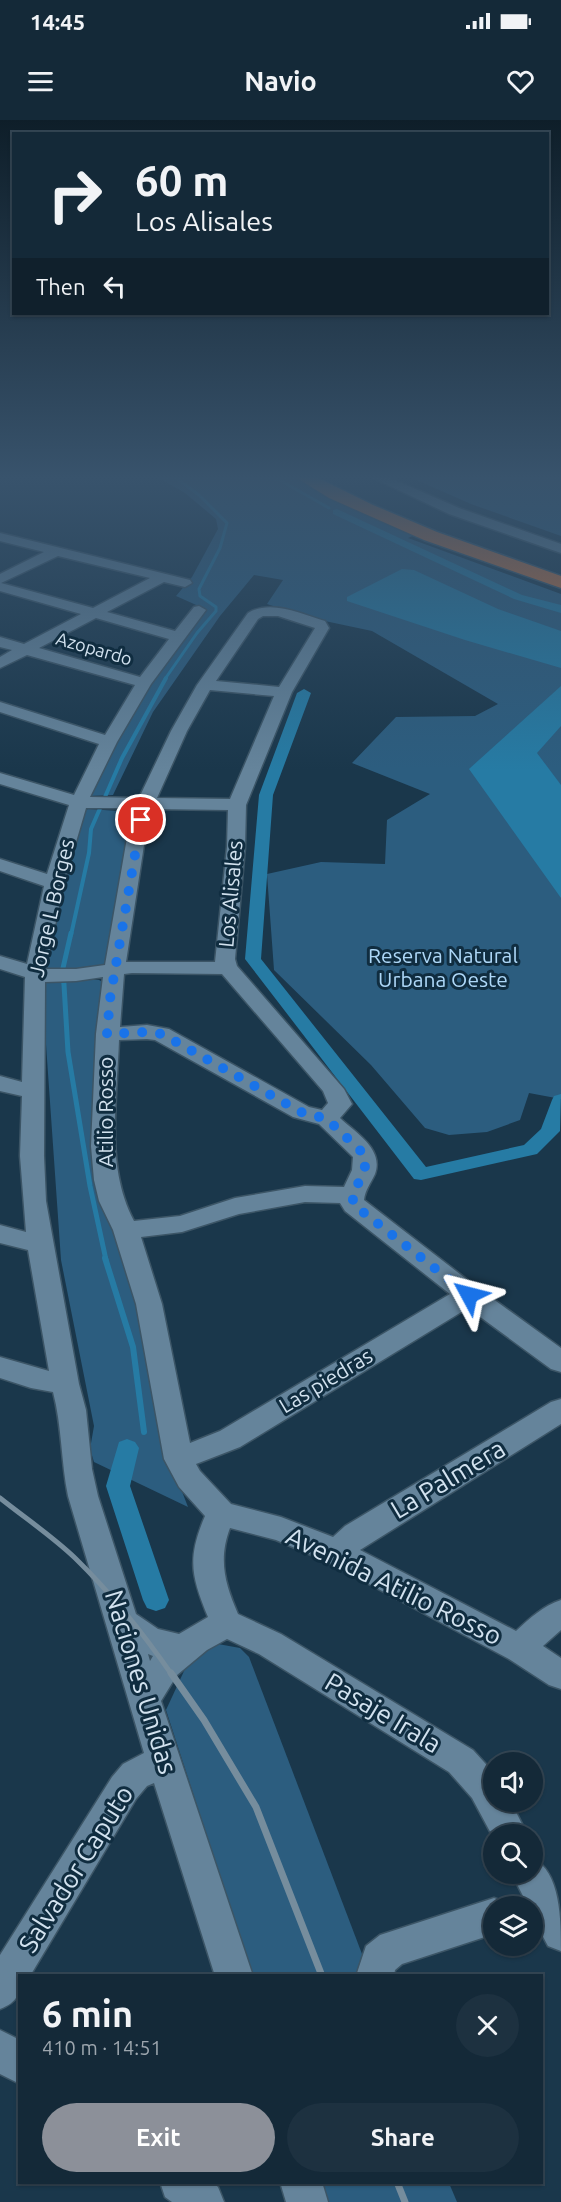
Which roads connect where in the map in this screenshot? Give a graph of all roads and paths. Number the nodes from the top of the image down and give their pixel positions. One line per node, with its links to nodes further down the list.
1 (150, 575): 3 (street)
2 (542, 575): 4 (highway)
3 (161, 578): 5 (street); 8 (street)
4 (561, 582)
5 (185, 584)
6 (0, 587): 8 (street)
7 (199, 610): 10 (street, Jorge L Borges)
8 (94, 614): 10 (street); 12 (street)
9 (315, 622): 15 (street, Atilio Rosso); 16 (street, Los Alisales)
10 (179, 637): 14 (street, Jorge L Borges)
11 (0, 642): 12 (street, Azopardo)
12 (26, 649): 13 (street); 14 (street, Azopardo)
13 (0, 663)
14 (144, 683): 18 (street, Jorge L Borges)
15 (205, 685): 16 (street); 21 (street, Atilio Rosso)
16 (285, 692): 22 (street, Los Alisales)
17 (0, 707): 18 (street)
18 (109, 742): 20 (street, Jorge L Borges)
19 (0, 778): 20 (street)
20 (79, 802): 21 (street); 24 (street, Jorge L Borges)
21 (145, 804): 22 (street); 27 (street, Atilio Rosso)
22 (237, 805): 26 (street, Los Alisales)
23 (0, 865): 24 (street)
24 (54, 883): 28 (street, Jorge L Borges)
25 (0, 962): 28 (street)
26 (227, 968): 27 (street); 32 (street, Los Alisales)
27 (115, 969): 28 (street); 29 (street, Atilio Rosso)
28 (51, 975): 31 (street, Jorge L Borges)
29 (107, 1034): 32 (street); 34 (street, Atilio Rosso)
30 (0, 1083): 31 (street)
31 (33, 1090): 36 (street, Jorge L Borges)
32 (327, 1119): 33 (street)
33 (352, 1195): 34 (street); 37 (street)
34 (126, 1230): 42 (street, Atilio Rosso)
35 (0, 1234): 36 (street)
36 (40, 1245): 40 (street, Jorge L Borges)
37 (469, 1295): 38 (street); 42 (street, Las piedras)
38 (561, 1362)
39 (0, 1367): 40 (street)
40 (65, 1384): 46 (street, Naciones Unidas)
41 (561, 1410): 44 (street, La Palmera)
42 (179, 1459): 43 (street, Atilio Rosso)
43 (221, 1514): 44 (street, Avenida Atilio Rosso); 47 (street)
44 (337, 1552): 49 (street, Avenida Atilio Rosso)
45 (561, 1613): 49 (street)
46 (123, 1622): 48 (street); 51 (street, Naciones Unidas)
47 (226, 1623): 48 (street); 53 (street, Pasaje Irala)
48 (182, 1649): 51 (street)
49 (520, 1649): 50 (street, Avenida Atilio Rosso)
50 (561, 1675)
51 (144, 1700): 52 (street, Naciones Unidas)
52 (164, 1760): 57 (street, Naciones Unidas); 59 (street, Salvador Caputo)
53 (504, 1824)
54 (533, 1893): 56 (street)
55 (483, 1919): 58 (street)
56 (561, 1934)
57 (233, 1974)
58 (375, 1974)
59 (0, 1990)
60 (0, 2050): 61 (street)
61 (18, 2063)
62 (182, 2184): 64 (street)
63 (302, 2184): 65 (street)
64 (203, 2202)
65 (307, 2202)

